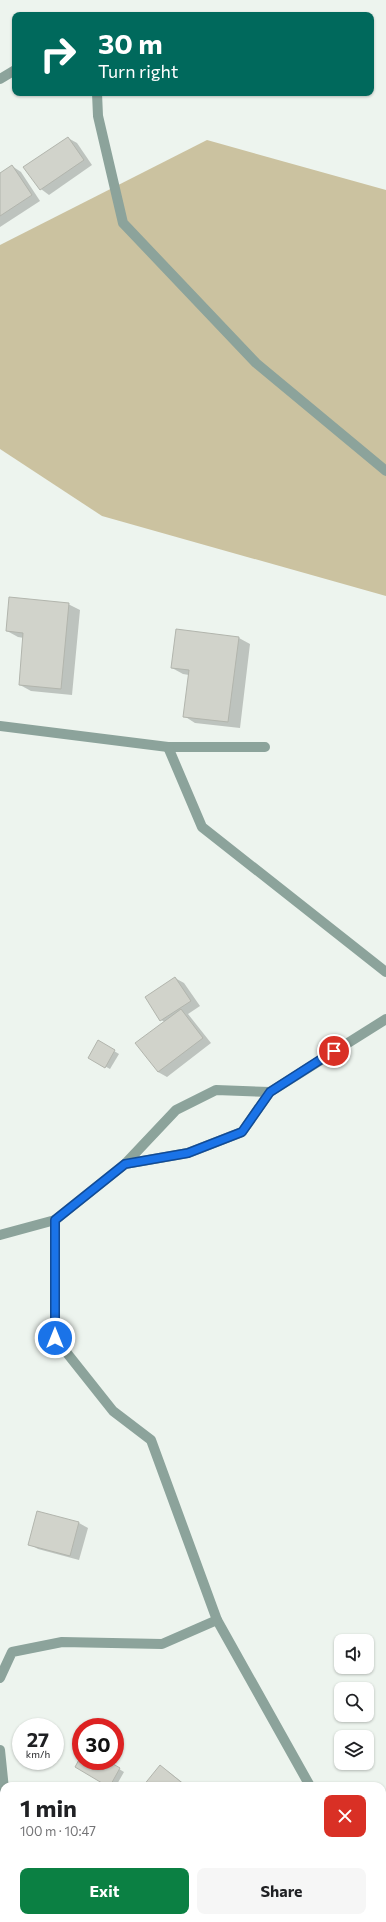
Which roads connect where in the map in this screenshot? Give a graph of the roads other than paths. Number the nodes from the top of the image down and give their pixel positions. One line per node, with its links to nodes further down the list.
1 (12, 72): 2 (street)
2 (0, 80)
3 (97, 96): 4 (street)
4 (386, 471)
5 (0, 726): 6 (street)
6 (168, 747): 7 (street); 8 (street)
7 (265, 747)
8 (386, 972)
9 (386, 1019): 10 (street)
10 (270, 1092): 11 (street); 11 (street)
11 (125, 1164): 12 (street)
12 (55, 1220): 13 (street); 14 (street)
13 (0, 1235)
14 (217, 1620): 15 (street); 18 (street)
15 (0, 1678)
16 (0, 1750): 17 (street)
17 (3, 1782)
18 (308, 1782)

